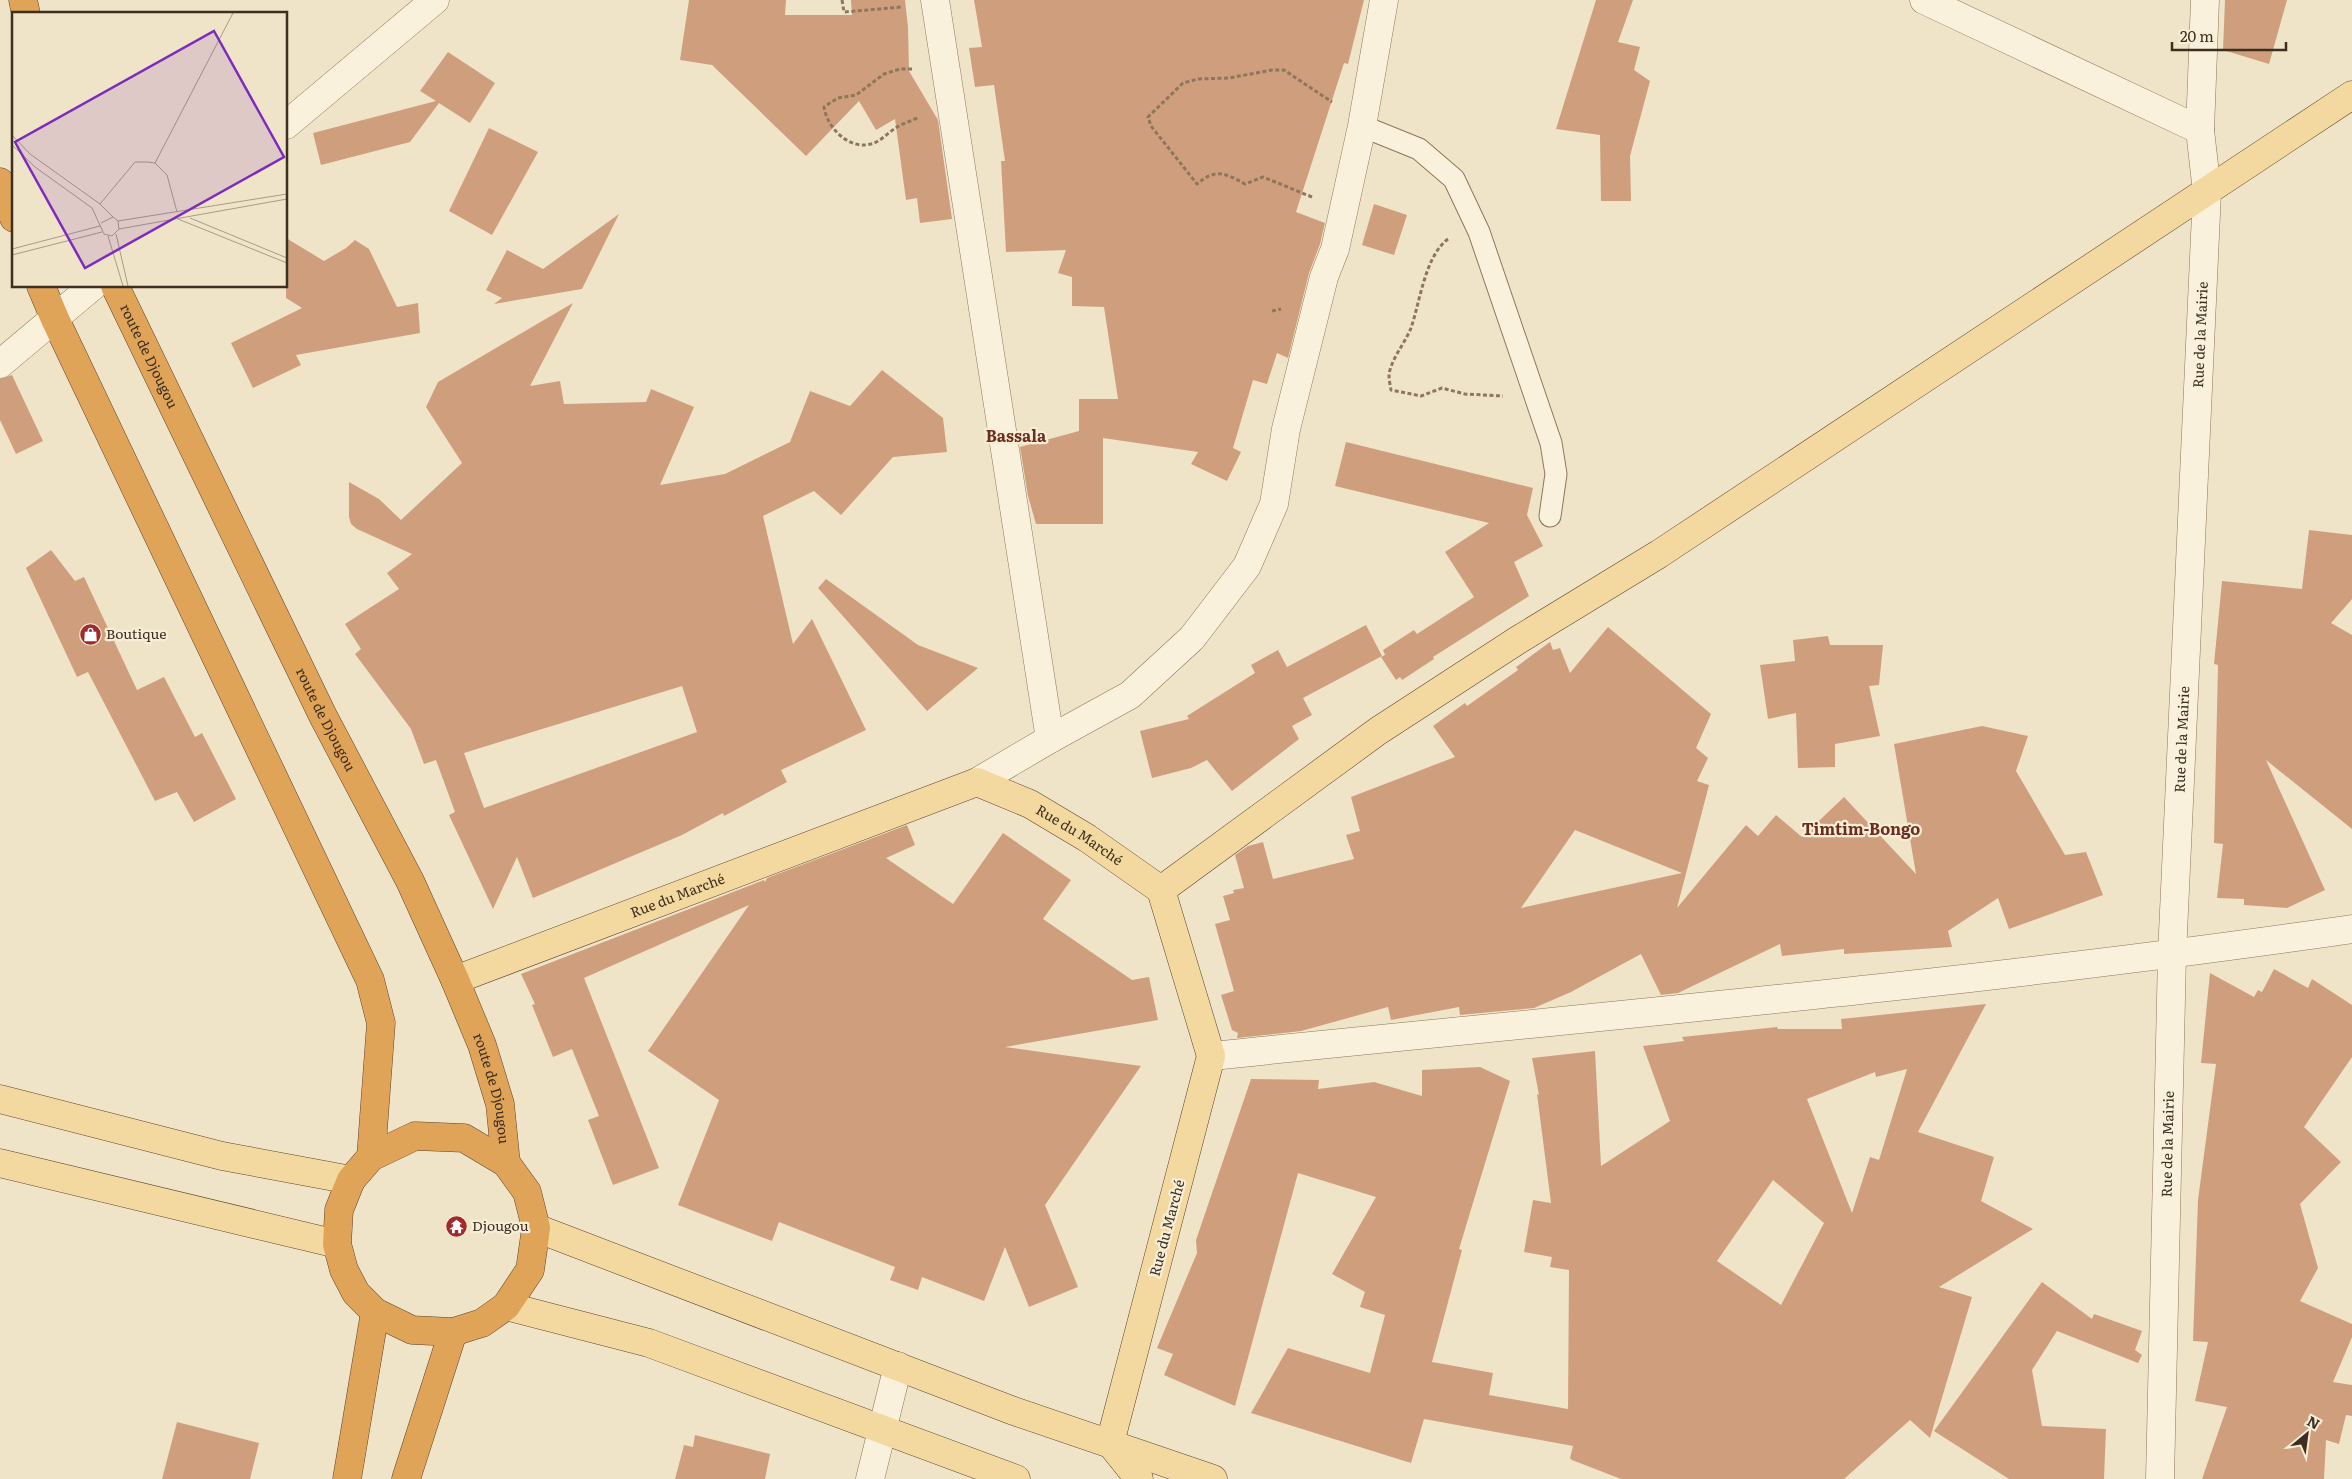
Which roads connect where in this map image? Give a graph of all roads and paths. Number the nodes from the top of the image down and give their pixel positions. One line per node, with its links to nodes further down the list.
1 (435, 0): 10 (street)
2 (842, 0): 6 (path)
3 (1384, 0): 11 (street)
4 (1924, 0): 12 (street)
5 (2205, 0): 12 (street, Rue de la Mairie)
6 (935, 2): 7 (street)
7 (945, 67): 9 (street); 9 (path)
8 (2352, 95): 14 (main road)
9 (951, 109): 25 (street)
10 (288, 123)
11 (1362, 126): 16 (street); 16 (path); 17 (lane)
12 (2200, 130): 14 (street, Rue de la Mairie)
13 (0, 182): 15 (highway)
14 (2207, 192): 27 (main road); 29 (street, Rue de la Mairie)
15 (12, 213)
16 (1342, 215): 25 (street)
17 (1475, 226): 23 (lane); 23 (path)
18 (43, 288): 21 (highway)
19 (91, 288): 21 (street)
20 (116, 288): 30 (highway, route de Djougou)
21 (55, 319): 22 (street); 33 (highway)
22 (0, 364)
23 (1534, 391): 24 (lane)
24 (1550, 516)
25 (1050, 739): 26 (street)
26 (978, 782): 27 (main road, Rue du Marché); 30 (main road, Rue du Marché)
27 (1161, 890): 31 (main road)
28 (2352, 930): 29 (street)
29 (2172, 955): 31 (street); 51 (street, Rue de la Mairie)
30 (455, 980): 35 (highway, route de Djougou)
31 (1211, 1056): 44 (main road, Rue du Marché)
32 (0, 1099): 36 (main road)
33 (371, 1157): 35 (highway); 36 (highway)
34 (0, 1162): 38 (main road)
35 (506, 1163): 37 (highway)
36 (351, 1180): 38 (highway)
37 (536, 1228): 39 (highway); 42 (main road)
38 (337, 1244): 40 (highway)
39 (506, 1306): 41 (highway); 43 (main road)
40 (375, 1312): 41 (highway); 45 (highway)
41 (454, 1332): 46 (highway)
42 (898, 1366): 43 (street); 44 (main road)
43 (882, 1429): 47 (street); 48 (main road)
44 (1110, 1443): 49 (main road); 50 (main road)
45 (347, 1479)
46 (406, 1479)
47 (870, 1479)
48 (1016, 1479)
49 (1139, 1479)
50 (1213, 1479)
51 (2160, 1479)

